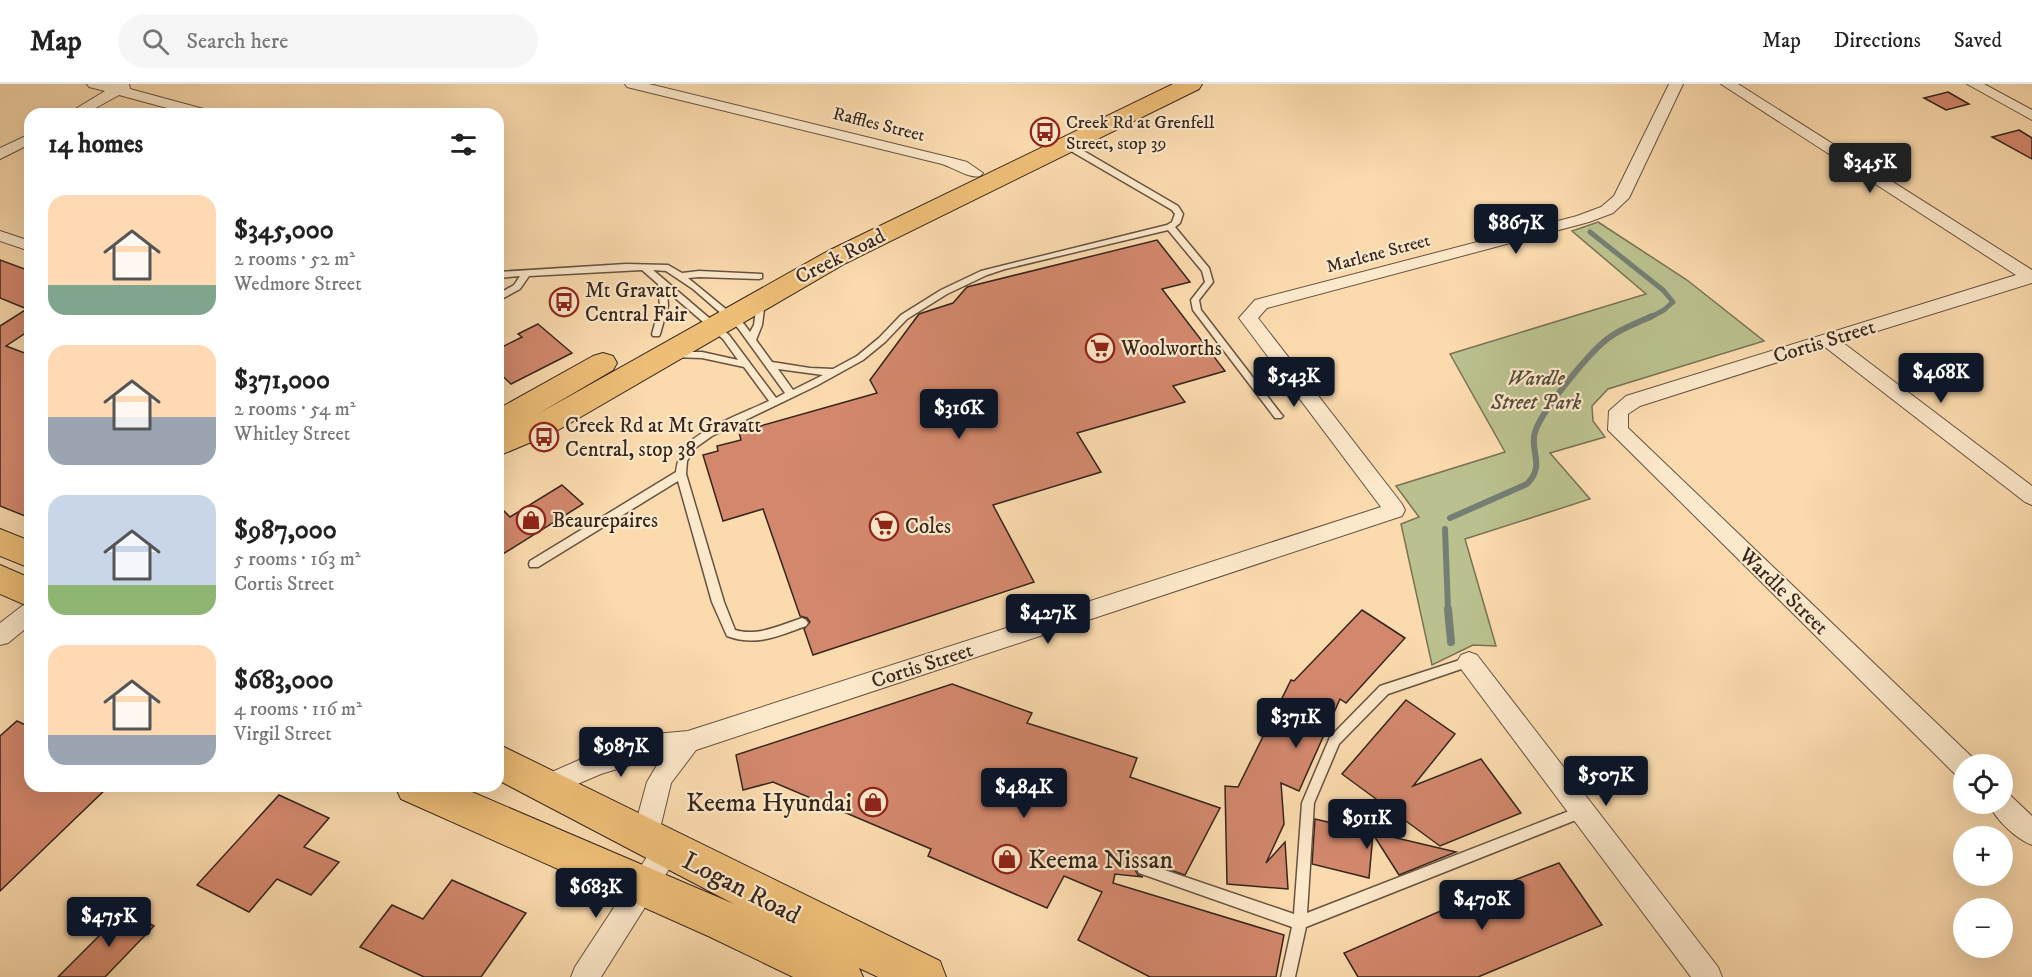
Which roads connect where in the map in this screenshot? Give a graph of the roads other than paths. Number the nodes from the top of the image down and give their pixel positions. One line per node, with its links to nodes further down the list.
1 (94, 84): 8 (street)
2 (632, 84): 15 (street, Raffles Street)
3 (1160, 84): 15 (main road, Creek Road)
4 (1191, 84): 13 (main road, Creek Road)
5 (1676, 84): 42 (street, Marlene Street)
6 (1728, 84): 23 (street)
7 (1974, 84): 11 (street)
8 (123, 87): 9 (street); 10 (street)
9 (85, 108)
10 (188, 108)
11 (2032, 116)
12 (24, 141): 14 (street)
13 (1067, 145): 16 (lane); 25 (main road, Creek Road)
14 (0, 154)
15 (975, 173): 25 (main road, Creek Road)
16 (1170, 227): 33 (lane); 37 (lane)
17 (0, 236): 18 (street)
18 (24, 244)
19 (645, 268): 21 (lane); 22 (lane); 24 (lane)
20 (504, 275): 21 (lane)
21 (525, 275): 26 (lane)
22 (681, 276): 25 (lane); 27 (lane)
23 (2031, 277): 29 (street, Cortis Street)
24 (663, 285): 27 (lane); 30 (lane)
25 (760, 287): 27 (main road, Creek Road); 28 (lane)
26 (504, 295)
27 (713, 313): 28 (lane); 30 (main road, Creek Road); 31 (lane)
28 (752, 339): 32 (lane)
29 (1828, 339): 36 (street, Cortis Street); 41 (street)
30 (660, 344): 31 (lane); 38 (main road, Creek Road); 39 (main road, Creek Road)
31 (747, 365): 35 (lane)
32 (771, 365): 33 (lane); 34 (lane)
33 (835, 372): 34 (lane)
34 (791, 394): 35 (lane)
35 (774, 402): 40 (lane)
36 (1619, 411): 53 (street, Wardle Street)
37 (1278, 416)
38 (504, 420)
39 (504, 442)
40 (681, 474): 45 (lane); 49 (lane)
41 (2032, 497)
42 (1395, 510): 52 (street, Cortis Street)
43 (0, 542): 44 (main road)
44 (24, 552)
45 (534, 564)
46 (0, 579): 47 (main road)
47 (24, 590)
48 (24, 617): 50 (street)
49 (802, 622)
50 (0, 636)
51 (1469, 662): 57 (street); 63 (lane)
52 (688, 742): 55 (street, Cortis Street); 60 (street)
53 (1953, 755)
54 (504, 764): 55 (main road, Logan Road)
55 (547, 786): 60 (main road, Logan Road)
56 (429, 792): 62 (main road, Logan Road)
57 (1582, 812): 63 (lane); 68 (street)
58 (2012, 814): 59 (street)
59 (2032, 833)
60 (656, 843): 62 (street); 66 (main road, Logan Road)
61 (1144, 869): 63 (lane)
62 (644, 886): 64 (street); 65 (main road, Logan Road)
63 (1300, 923): 67 (lane)
64 (585, 977)
65 (840, 977)
66 (924, 977)
67 (1288, 977)
68 (1708, 977)

